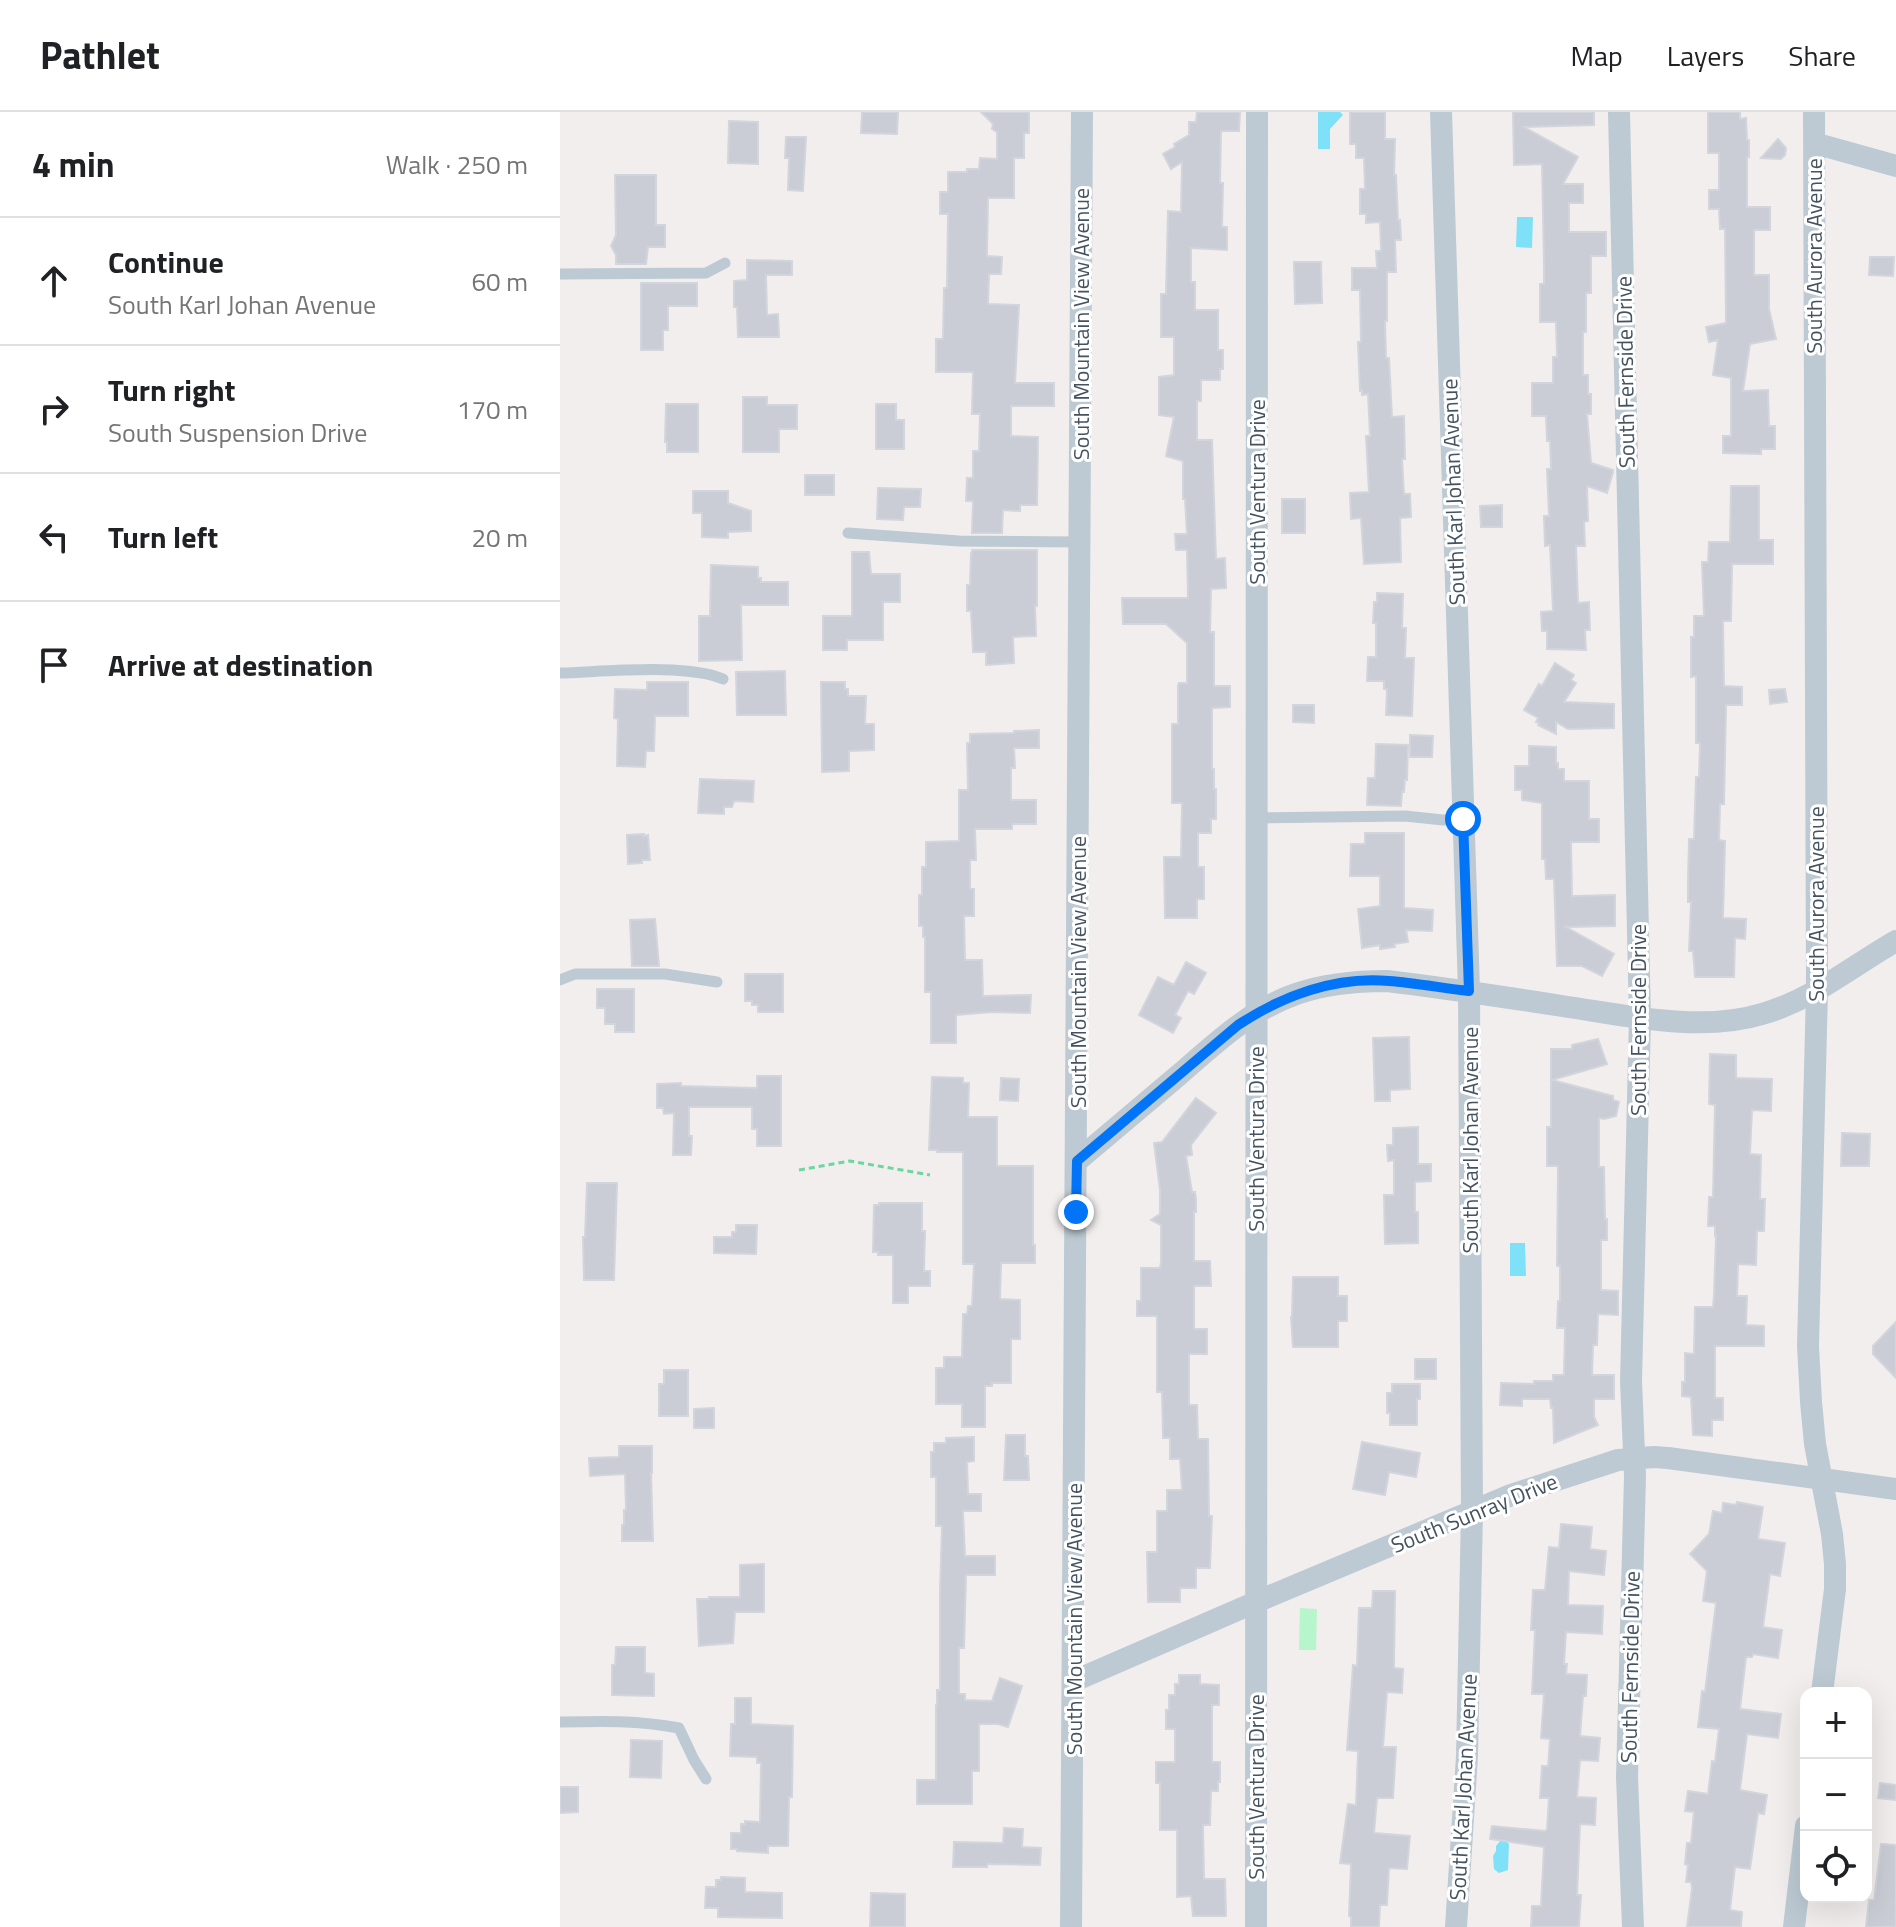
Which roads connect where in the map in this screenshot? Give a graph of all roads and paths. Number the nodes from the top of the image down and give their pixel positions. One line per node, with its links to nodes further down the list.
1 (1082, 112): 11 (street, South Mountain View Avenue)
2 (1257, 112): 14 (street, South Ventura Drive)
3 (1441, 112): 15 (street, South Karl Johan Avenue)
4 (1619, 112): 22 (street, South Fernside Drive)
5 (1814, 112): 6 (street, South Aurora Avenue)
6 (1814, 143): 7 (street); 19 (street, South Aurora Avenue)
7 (1896, 166)
8 (725, 263): 9 (lane)
9 (560, 274)
10 (848, 533): 11 (lane)
11 (1080, 542): 23 (street, South Mountain View Avenue)
12 (560, 673): 13 (lane)
13 (723, 679)
14 (1257, 818): 15 (lane); 21 (street, South Ventura Drive)
15 (1463, 819): 20 (street, South Karl Johan Avenue)
16 (1896, 941): 19 (street)
17 (560, 980): 18 (lane)
18 (717, 982)
19 (1817, 990): 22 (street); 27 (street, South Aurora Avenue)
20 (1469, 991): 21 (street); 22 (street); 29 (street, South Karl Johan Avenue)
21 (1256, 1013): 23 (street); 30 (street, South Ventura Drive)
22 (1640, 1018): 26 (street, South Fernside Drive)
23 (1077, 1161): 31 (street, South Mountain View Avenue)
24 (799, 1170): 25 (path)
25 (930, 1175)
26 (1635, 1459): 27 (street, South Sunray Drive); 29 (street, South Sunray Drive); 39 (street, South Fernside Drive)
27 (1821, 1480): 28 (street, South Sunray Drive); 32 (street, South Aurora Avenue)
28 (1896, 1489)
29 (1472, 1511): 30 (street, South Sunray Drive); 38 (street, South Karl Johan Avenue)
30 (1256, 1602): 31 (street, South Sunray Drive); 37 (street, South Ventura Drive)
31 (1074, 1681): 36 (street, South Mountain View Avenue)
32 (1823, 1687)
33 (560, 1722): 34 (lane)
34 (706, 1779)
35 (1805, 1831): 40 (street)
36 (1071, 1927)
37 (1256, 1927)
38 (1456, 1927)
39 (1633, 1927)
40 (1794, 1927)

